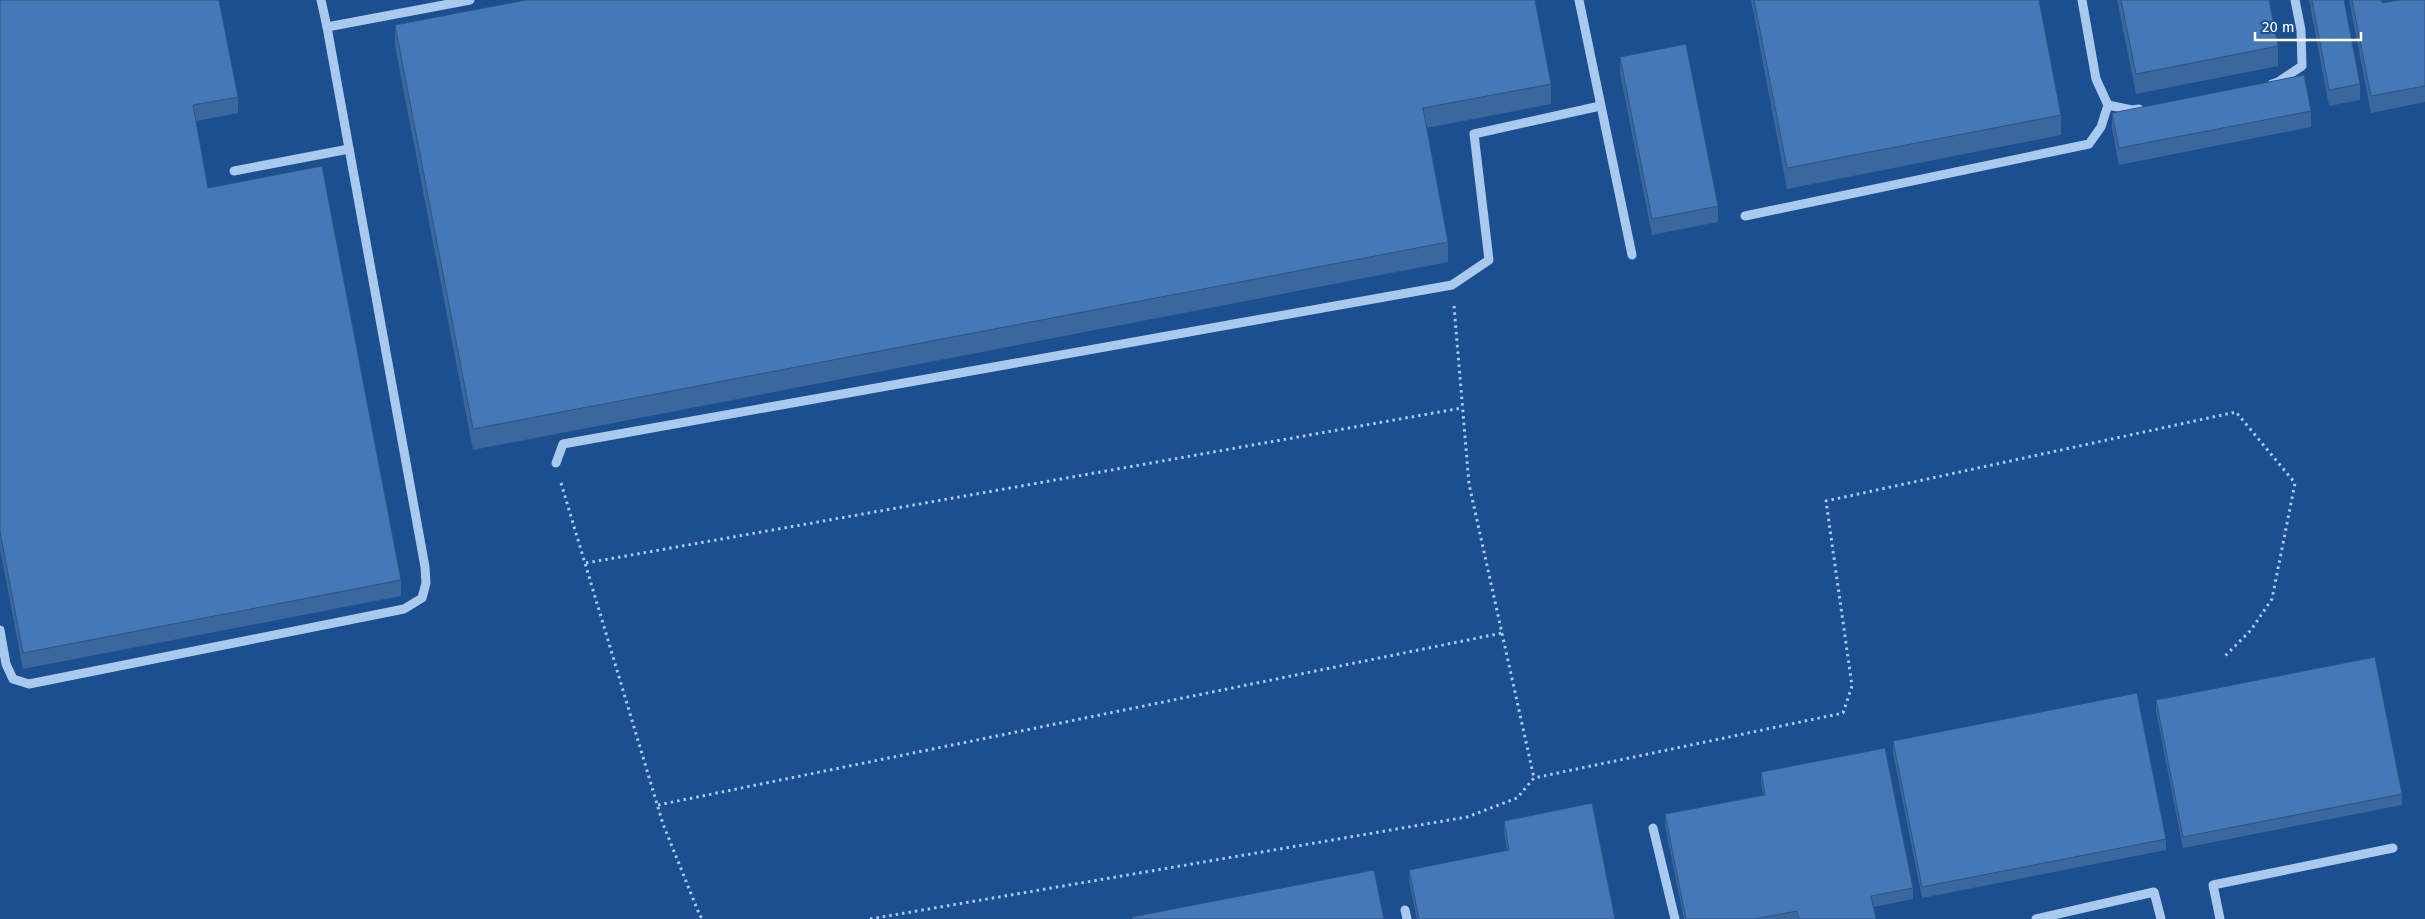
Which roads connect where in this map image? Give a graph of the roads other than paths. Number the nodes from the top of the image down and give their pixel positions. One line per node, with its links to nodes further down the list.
1 (321, 0): 6 (lane)
2 (470, 0): 6 (lane)
3 (1579, 0): 9 (lane)
4 (2082, 0): 8 (lane)
5 (2295, 0): 7 (lane)
6 (327, 27): 11 (lane)
7 (2259, 86)
8 (2108, 105): 10 (lane); 13 (lane)
9 (1600, 106): 14 (lane); 15 (lane)
10 (2152, 106)
11 (349, 149): 12 (lane); 16 (lane)
12 (234, 172)
13 (1745, 216)
14 (1632, 255)
15 (556, 463)
16 (0, 630)
17 (1653, 828): 19 (lane)
18 (2392, 848): 22 (lane)
19 (1675, 919)
20 (2036, 919): 21 (lane)
21 (2161, 919)
22 (2220, 919)

